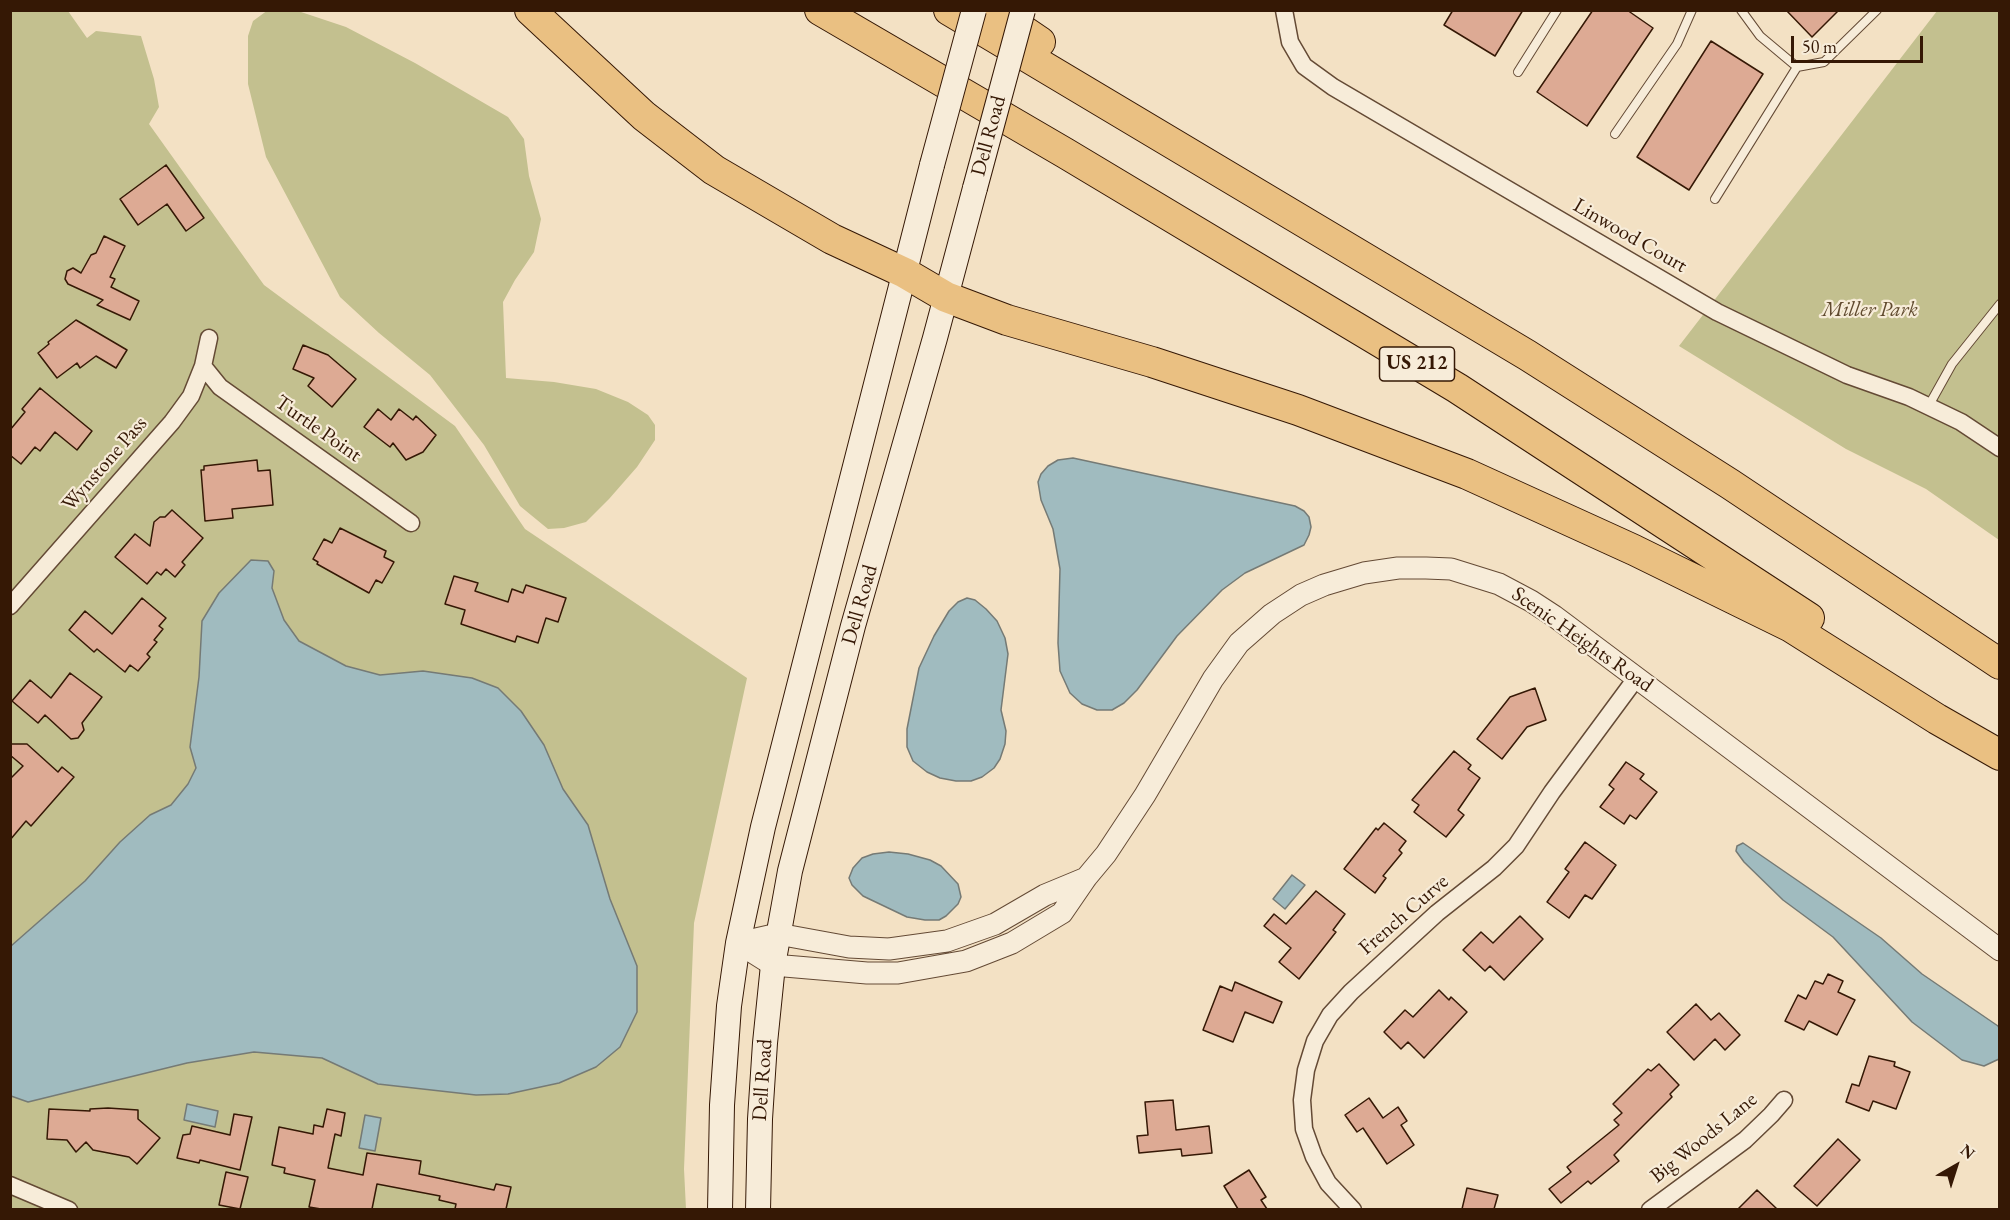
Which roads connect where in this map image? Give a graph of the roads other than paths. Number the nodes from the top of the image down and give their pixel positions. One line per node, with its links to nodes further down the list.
1 (530, 10): 16 (highway)
2 (820, 10): 28 (highway, US 212)
3 (949, 10): 20 (highway, US 212)
4 (974, 10): 16 (main road, Dell Road, bridge)
5 (993, 10): 20 (highway)
6 (1023, 10): 17 (main road, Dell Road, bridge)
7 (1284, 10): 22 (street, Linwood Court)
8 (1557, 10): 13 (lane)
9 (1692, 10): 14 (lane)
10 (1741, 10): 12 (lane)
11 (1877, 10): 12 (lane)
12 (1797, 67): 15 (lane)
13 (1518, 72)
14 (1615, 134)
15 (1715, 199)
16 (905, 273): 17 (highway); 32 (main road, Dell Road)
17 (946, 297): 29 (highway); 31 (main road, Dell Road)
18 (2000, 304): 22 (lane)
19 (209, 338): 21 (street, Wynstone Pass)
20 (1527, 355): 26 (highway, US 212)
21 (203, 366): 24 (street, Turtle Point); 25 (street, Wynstone Pass)
22 (1928, 408): 23 (street, Linwood Court)
23 (2000, 448)
24 (411, 523)
25 (10, 606)
26 (2000, 664)
27 (1636, 677): 30 (street, Scenic Heights Road); 33 (street, Scenic Heights Road); 40 (street, French Curve)
28 (2000, 742)
29 (2000, 755)
30 (1086, 878): 31 (street, Scenic Heights Road); 34 (street, Scenic Heights Road)
31 (778, 934): 32 (street, Scenic Heights Road); 34 (main road, Dell Road)
32 (738, 943): 34 (street, Scenic Heights Road); 38 (main road, Dell Road)
33 (2000, 950)
34 (773, 965): 39 (main road, Dell Road)
35 (1784, 1100): 41 (street, Big Woods Lane)
36 (10, 1185): 37 (street)
37 (69, 1209)
38 (720, 1209)
39 (758, 1209)
40 (1353, 1209)
41 (1650, 1209)

